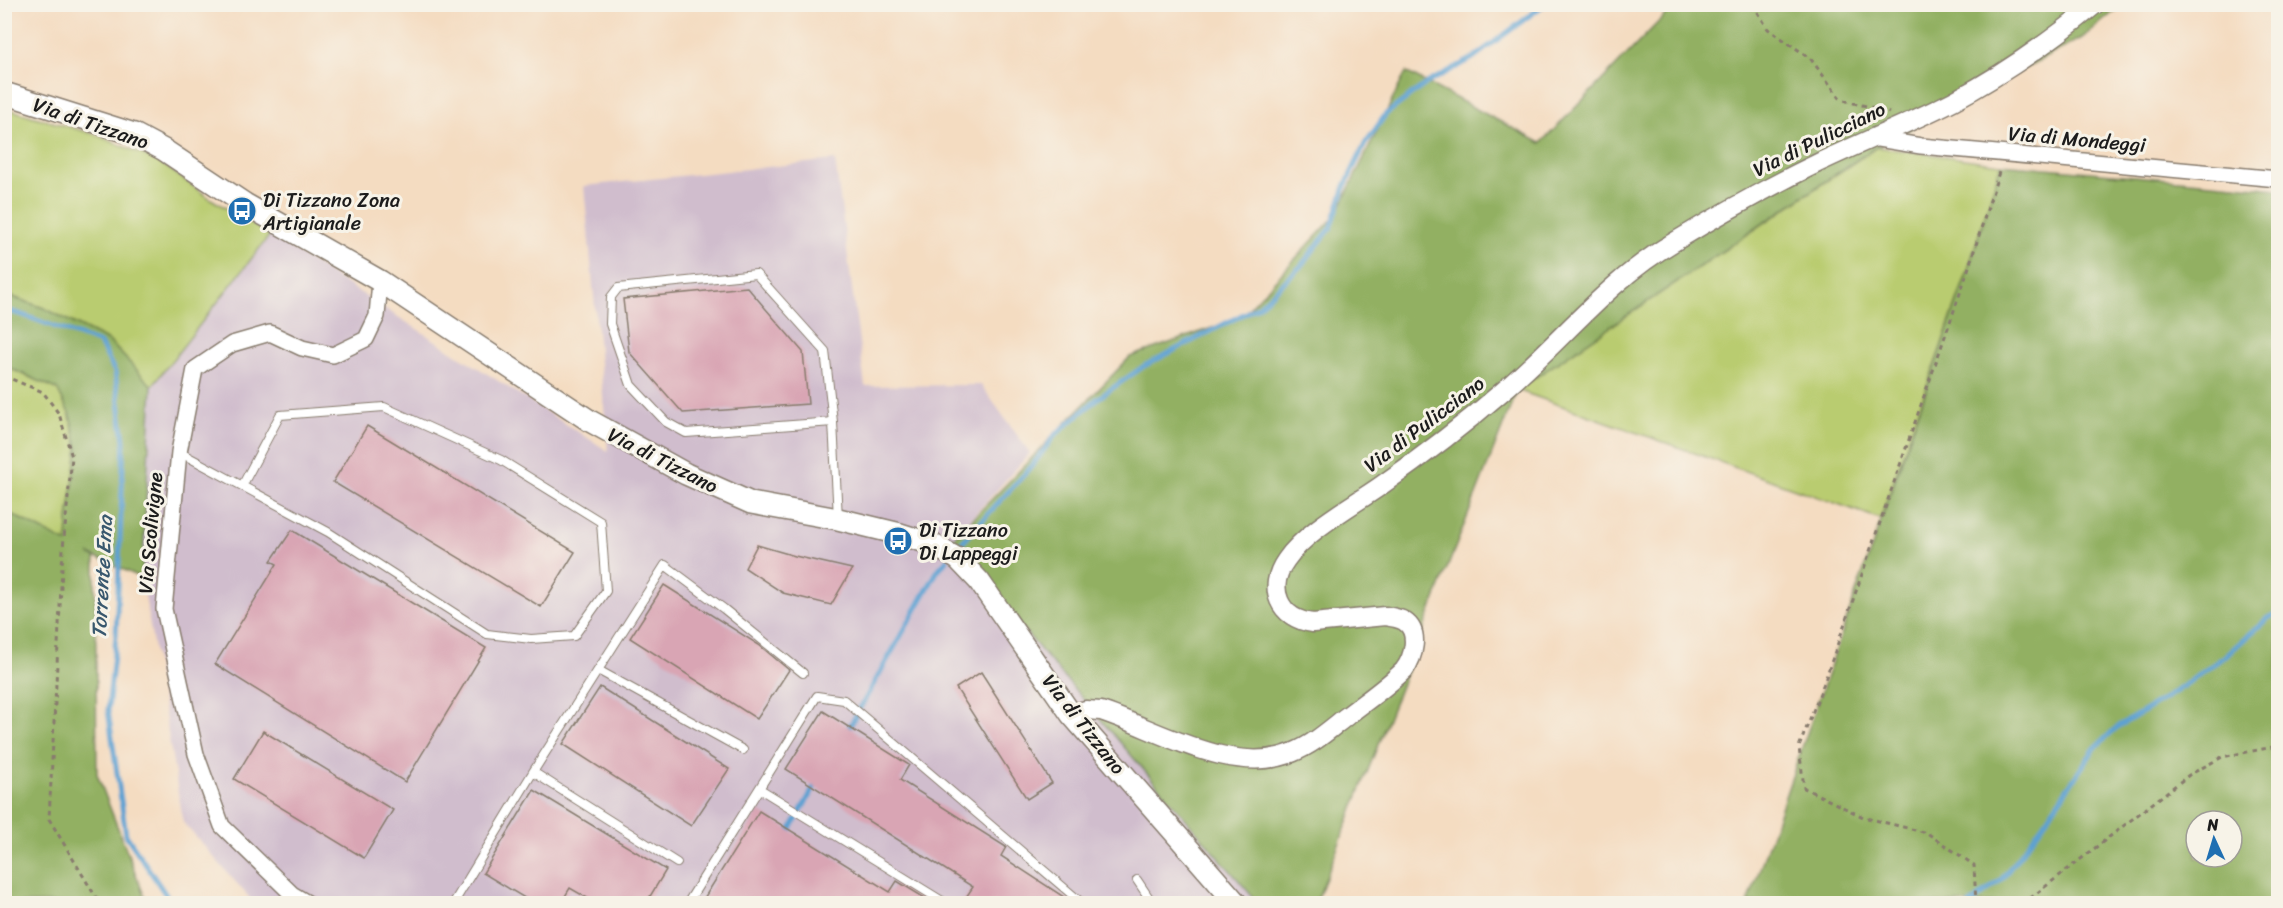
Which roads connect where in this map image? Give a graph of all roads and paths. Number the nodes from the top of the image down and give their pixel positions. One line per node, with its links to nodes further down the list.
1 (1753, 4): 4 (path)
2 (2096, 4): 4 (street, Via di Pulicciano)
3 (4, 93): 8 (main road, Via di Tizzano)
4 (1900, 125): 5 (street, Via di Pulicciano)
5 (1872, 138): 7 (street, Via di Mondeggi); 16 (street, Via di Pulicciano)
6 (2001, 164): 32 (path)
7 (2278, 179)
8 (380, 280): 11 (street, Via Scolivigne); 13 (main road, Via di Tizzano)
9 (4, 376): 24 (path)
10 (834, 422): 10 (lane); 13 (lane)
11 (179, 452): 12 (lane); 25 (street, Via Scolivigne)
12 (242, 486): 12 (lane)
13 (838, 519): 16 (main road, Via di Tizzano)
14 (598, 670): 15 (lane); 18 (lane); 19 (lane)
15 (803, 673)
16 (1071, 714): 31 (main road, Via di Tizzano)
17 (2278, 746): 23 (path)
18 (743, 750)
19 (533, 772): 21 (lane); 26 (lane)
20 (760, 789): 27 (lane); 28 (lane); 29 (lane)
21 (677, 863)
22 (1137, 880): 30 (lane)
23 (2029, 899): 33 (path); 34 (path)
24 (100, 903)
25 (309, 903)
26 (453, 903)
27 (687, 903)
28 (947, 903)
29 (1083, 903)
30 (1153, 903)
31 (1237, 903)
32 (1976, 903)
33 (2023, 903)
34 (2036, 903)

